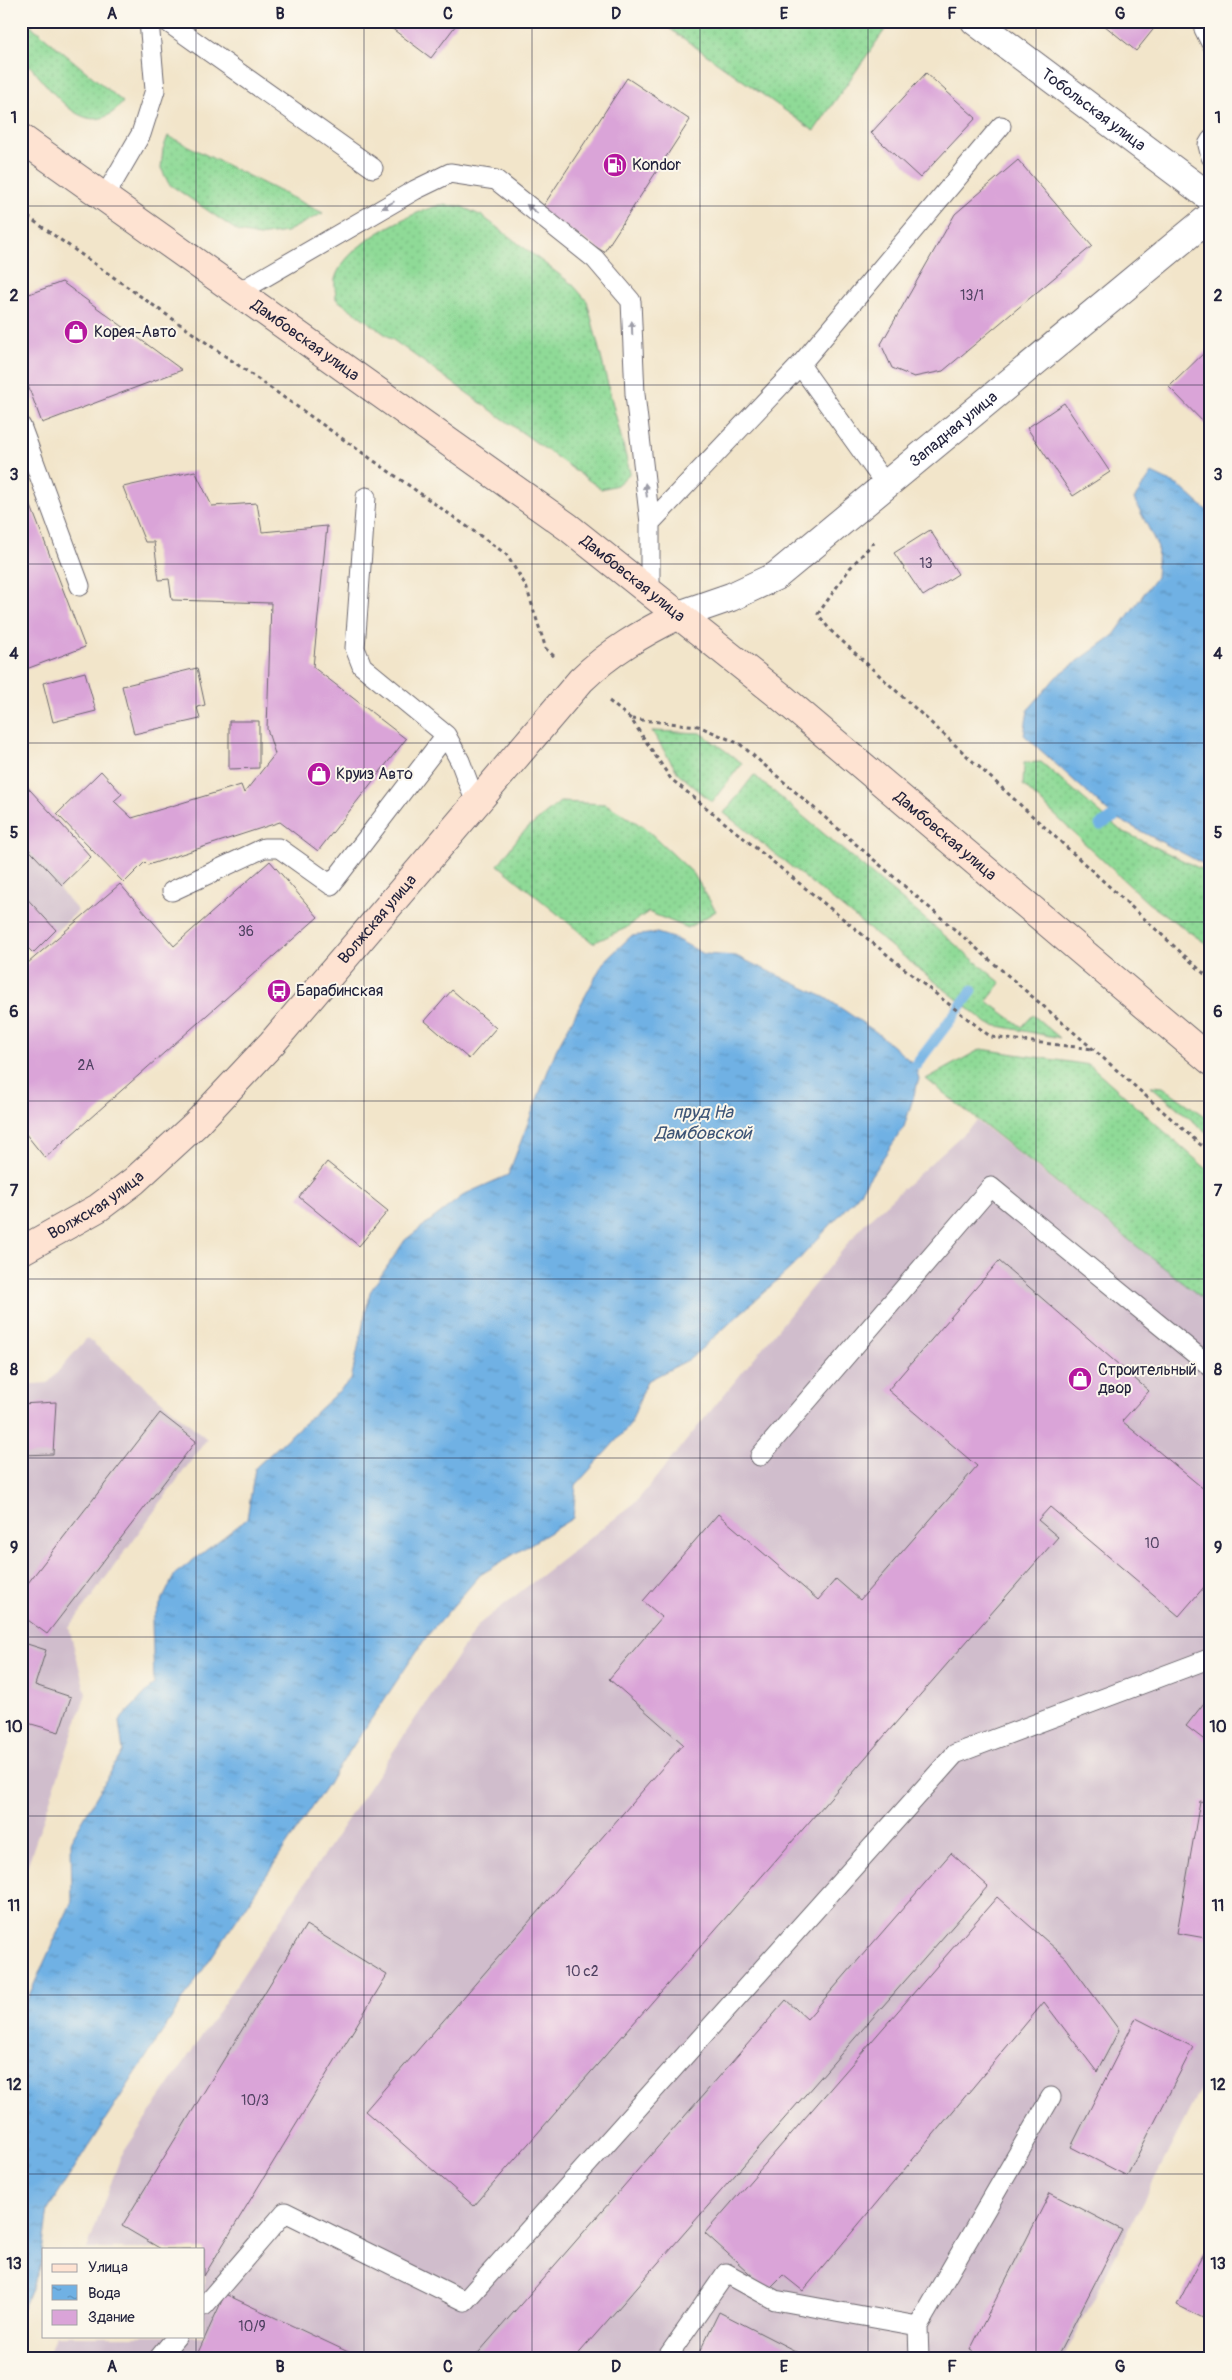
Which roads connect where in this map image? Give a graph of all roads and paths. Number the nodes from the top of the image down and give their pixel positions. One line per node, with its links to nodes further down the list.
1 (148, 21): 11 (lane)
2 (166, 21): 10 (lane)
3 (1210, 21): 5 (lane)
4 (976, 22): 12 (street, Тобольская улица)
5 (1211, 43)
6 (1001, 126): 16 (lane)
7 (21, 138): 11 (main road, Дамбовская улица)
8 (1211, 140): 9 (lane)
9 (1211, 157)
10 (374, 168)
11 (105, 196): 15 (main road, Дамбовская улица)
12 (1211, 198)
13 (21, 212): 25 (path)
14 (1211, 216): 18 (street, Западная улица)
15 (239, 292): 20 (lane, one-way to 15); 22 (main road, Дамбовская улица)
16 (800, 365): 18 (lane); 20 (lane)
17 (21, 426): 21 (lane)
18 (886, 485): 23 (street, Западная улица)
19 (366, 496): 26 (lane)
20 (650, 523): 22 (lane)
21 (80, 586)
22 (650, 591): 23 (main road, Дамбовская улица)
23 (679, 615): 25 (main road, Волжская улица); 31 (main road, Дамбовская улица)
24 (830, 630): 29 (path)
25 (581, 680): 27 (main road, Волжская улица)
26 (446, 735): 27 (lane); 28 (lane)
27 (476, 803): 33 (main road, Волжская улица)
28 (172, 891)
29 (1211, 980)
30 (1093, 1049): 30 (path); 32 (path)
31 (1211, 1061)
32 (1211, 1154)
33 (21, 1251)
34 (1211, 1367): 35 (lane)
35 (760, 1456)
36 (1211, 1658): 38 (lane)
37 (1051, 2097): 39 (lane)
38 (205, 2305)
39 (918, 2326): 42 (lane); 43 (lane)
40 (175, 2338): 41 (lane)
41 (158, 2359)
42 (666, 2359)
43 (919, 2359)

